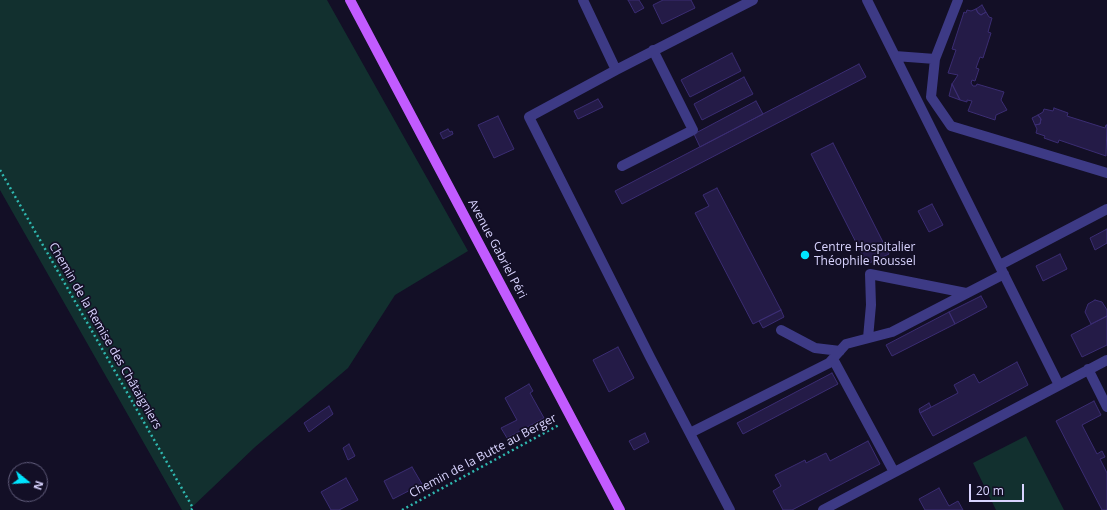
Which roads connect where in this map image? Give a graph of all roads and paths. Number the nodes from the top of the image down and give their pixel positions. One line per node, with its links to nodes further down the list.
1 (350, 0): 24 (main road, Avenue Gabriel Péri)
2 (582, 0): 9 (lane)
3 (753, 0): 6 (lane)
4 (867, 0): 7 (lane)
5 (958, 0): 8 (lane)
6 (653, 50): 9 (lane); 10 (lane)
7 (895, 56): 8 (lane); 14 (lane)
8 (935, 59): 12 (lane)
9 (616, 70): 25 (lane)
10 (622, 166)
11 (0, 170): 27 (path, Chemin de la Remise des Châtaigniers)
12 (1107, 173)
13 (1107, 209): 14 (lane)
14 (1002, 270): 15 (lane); 22 (lane)
15 (966, 294): 17 (lane); 17 (lane)
16 (781, 330): 18 (lane)
17 (868, 338): 18 (lane)
18 (840, 351): 19 (lane)
19 (833, 359): 25 (lane); 26 (lane)
20 (1107, 360): 21 (lane)
21 (1088, 370): 22 (lane); 23 (lane)
22 (1059, 385): 26 (lane)
23 (1107, 407)
24 (572, 419): 28 (path, Chemin de la Butte au Berger); 29 (main road, Avenue Gabriel Péri)
25 (690, 433): 30 (lane)
26 (894, 472): 31 (lane)
27 (191, 510)
28 (402, 510)
29 (620, 510)
30 (730, 510)
31 (823, 510)

